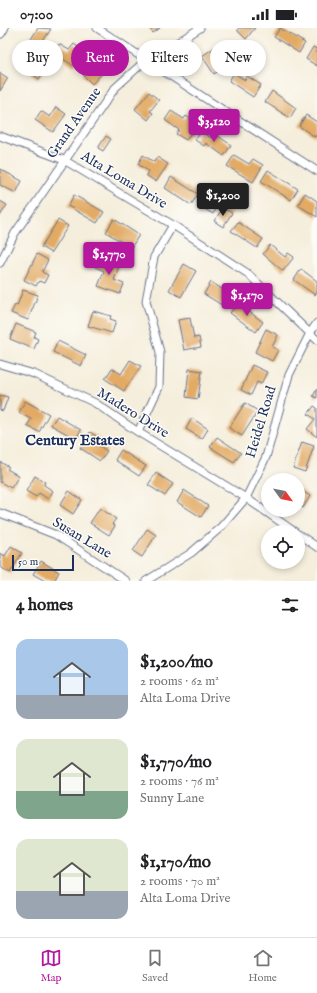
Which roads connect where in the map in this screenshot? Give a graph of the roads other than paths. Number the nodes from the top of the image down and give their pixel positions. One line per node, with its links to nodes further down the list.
1 (3, 28): 4 (street)
2 (97, 28): 6 (street)
3 (200, 28): 5 (street, Grand Avenue)
4 (0, 33)
5 (181, 40)
6 (137, 53)
7 (137, 68): 10 (street, Grand Avenue)
8 (173, 76): 11 (street)
9 (0, 136): 10 (street, Alta Loma Drive)
10 (64, 160): 12 (street, Alta Loma Drive); 13 (street, Grand Avenue)
11 (317, 171)
12 (173, 225): 15 (street, Alta Loma Drive); 18 (street)
13 (0, 263)
14 (317, 323): 15 (street, Heidel Road)
15 (310, 333): 16 (street, Alta Loma Drive); 19 (street, Heidel Road)
16 (317, 340)
17 (0, 364): 18 (street, Madero Drive)
18 (138, 432): 19 (street, Madero Drive)
19 (246, 498): 21 (street, Madero Drive); 25 (street, Heidel Road)
20 (0, 513): 24 (street, Susan Lane)
21 (285, 525)
22 (305, 538): 23 (street)
23 (317, 546)
24 (126, 581)
25 (146, 581)

